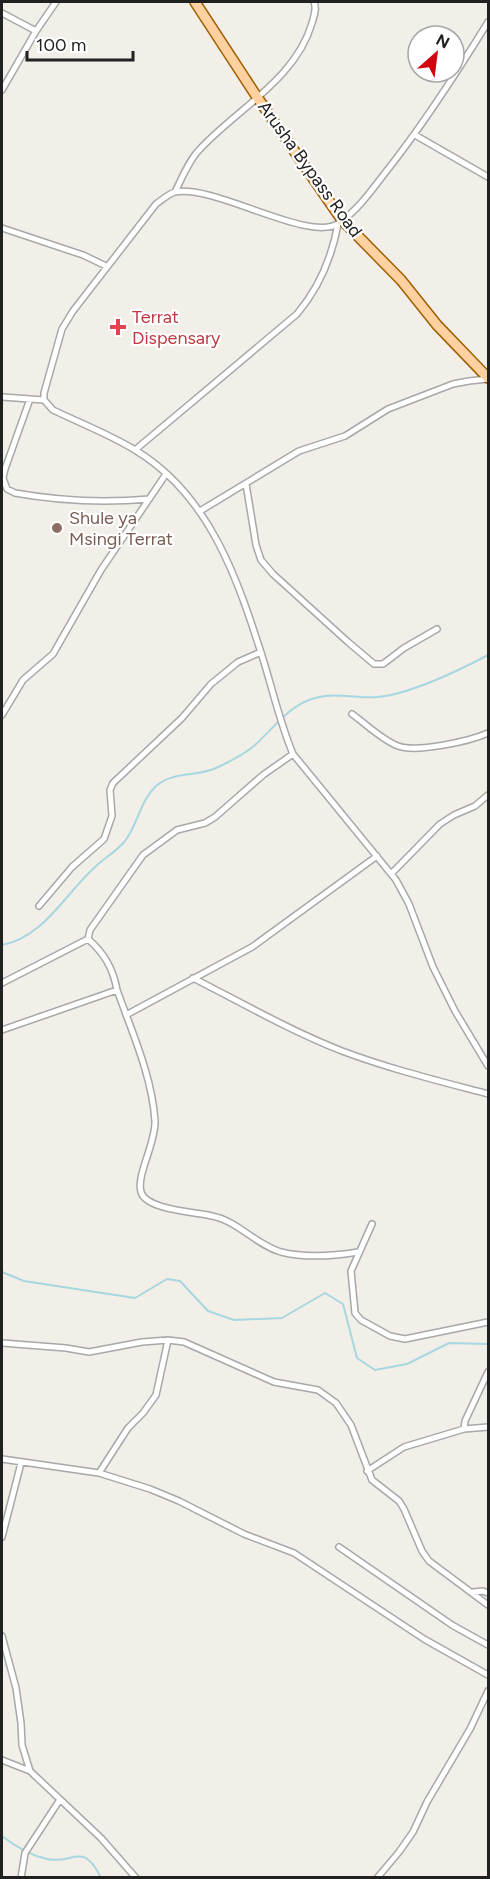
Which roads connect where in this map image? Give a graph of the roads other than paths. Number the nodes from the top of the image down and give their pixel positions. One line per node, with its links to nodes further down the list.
1 (56, 2): 6 (street)
2 (195, 2): 8 (main road, Arusha Bypass Road)
3 (314, 2): 8 (street)
4 (2, 13): 6 (street)
5 (489, 22): 9 (street)
6 (36, 31): 7 (street)
7 (2, 90)
8 (257, 97): 11 (street); 12 (main road, Arusha Bypass Road)
9 (415, 135): 10 (street); 12 (street)
10 (489, 177)
11 (175, 192): 12 (street); 14 (street)
12 (340, 222): 15 (main road, Arusha Bypass Road); 19 (street)
13 (2, 228): 14 (street)
14 (106, 266): 18 (street)
15 (489, 379): 21 (street)
16 (2, 397): 17 (street)
17 (30, 399): 18 (street); 22 (street)
18 (44, 400): 19 (street)
19 (135, 450): 20 (street)
20 (166, 474): 22 (street); 23 (street)
21 (246, 484): 23 (street); 24 (street)
22 (149, 499): 27 (street)
23 (200, 511): 25 (street)
24 (437, 629)
25 (261, 652): 29 (street); 33 (street)
26 (352, 714): 28 (street)
27 (2, 715)
28 (489, 733)
29 (294, 754): 31 (street); 34 (street)
30 (489, 795): 32 (street)
31 (377, 856): 32 (street); 35 (street)
32 (391, 874): 40 (street)
33 (39, 906)
34 (88, 939): 36 (street); 37 (street)
35 (193, 978): 38 (street); 41 (street)
36 (2, 982)
37 (117, 990): 38 (street); 39 (street)
38 (126, 1015): 43 (street)
39 (2, 1030)
40 (489, 1066)
41 (487, 1092)
42 (372, 1224): 43 (street)
43 (358, 1252): 44 (street)
44 (489, 1322)
45 (168, 1340): 46 (street); 52 (street); 53 (street)
46 (2, 1343)
47 (489, 1372): 49 (street)
48 (489, 1427): 49 (street)
49 (464, 1429): 52 (street)
50 (2, 1459): 51 (street)
51 (21, 1463): 53 (street); 54 (street)
52 (367, 1471): 56 (street)
53 (99, 1473): 61 (street)
54 (2, 1537)
55 (339, 1547): 60 (street)
56 (472, 1592): 57 (street); 58 (street)
57 (489, 1593)
58 (489, 1605)
59 (2, 1636): 64 (street)
60 (489, 1645)
61 (489, 1675)
62 (489, 1691): 68 (street)
63 (2, 1760): 64 (street)
64 (30, 1771): 65 (street)
65 (59, 1801): 66 (street); 67 (street)
66 (21, 1878)
67 (136, 1878)
68 (377, 1878)

